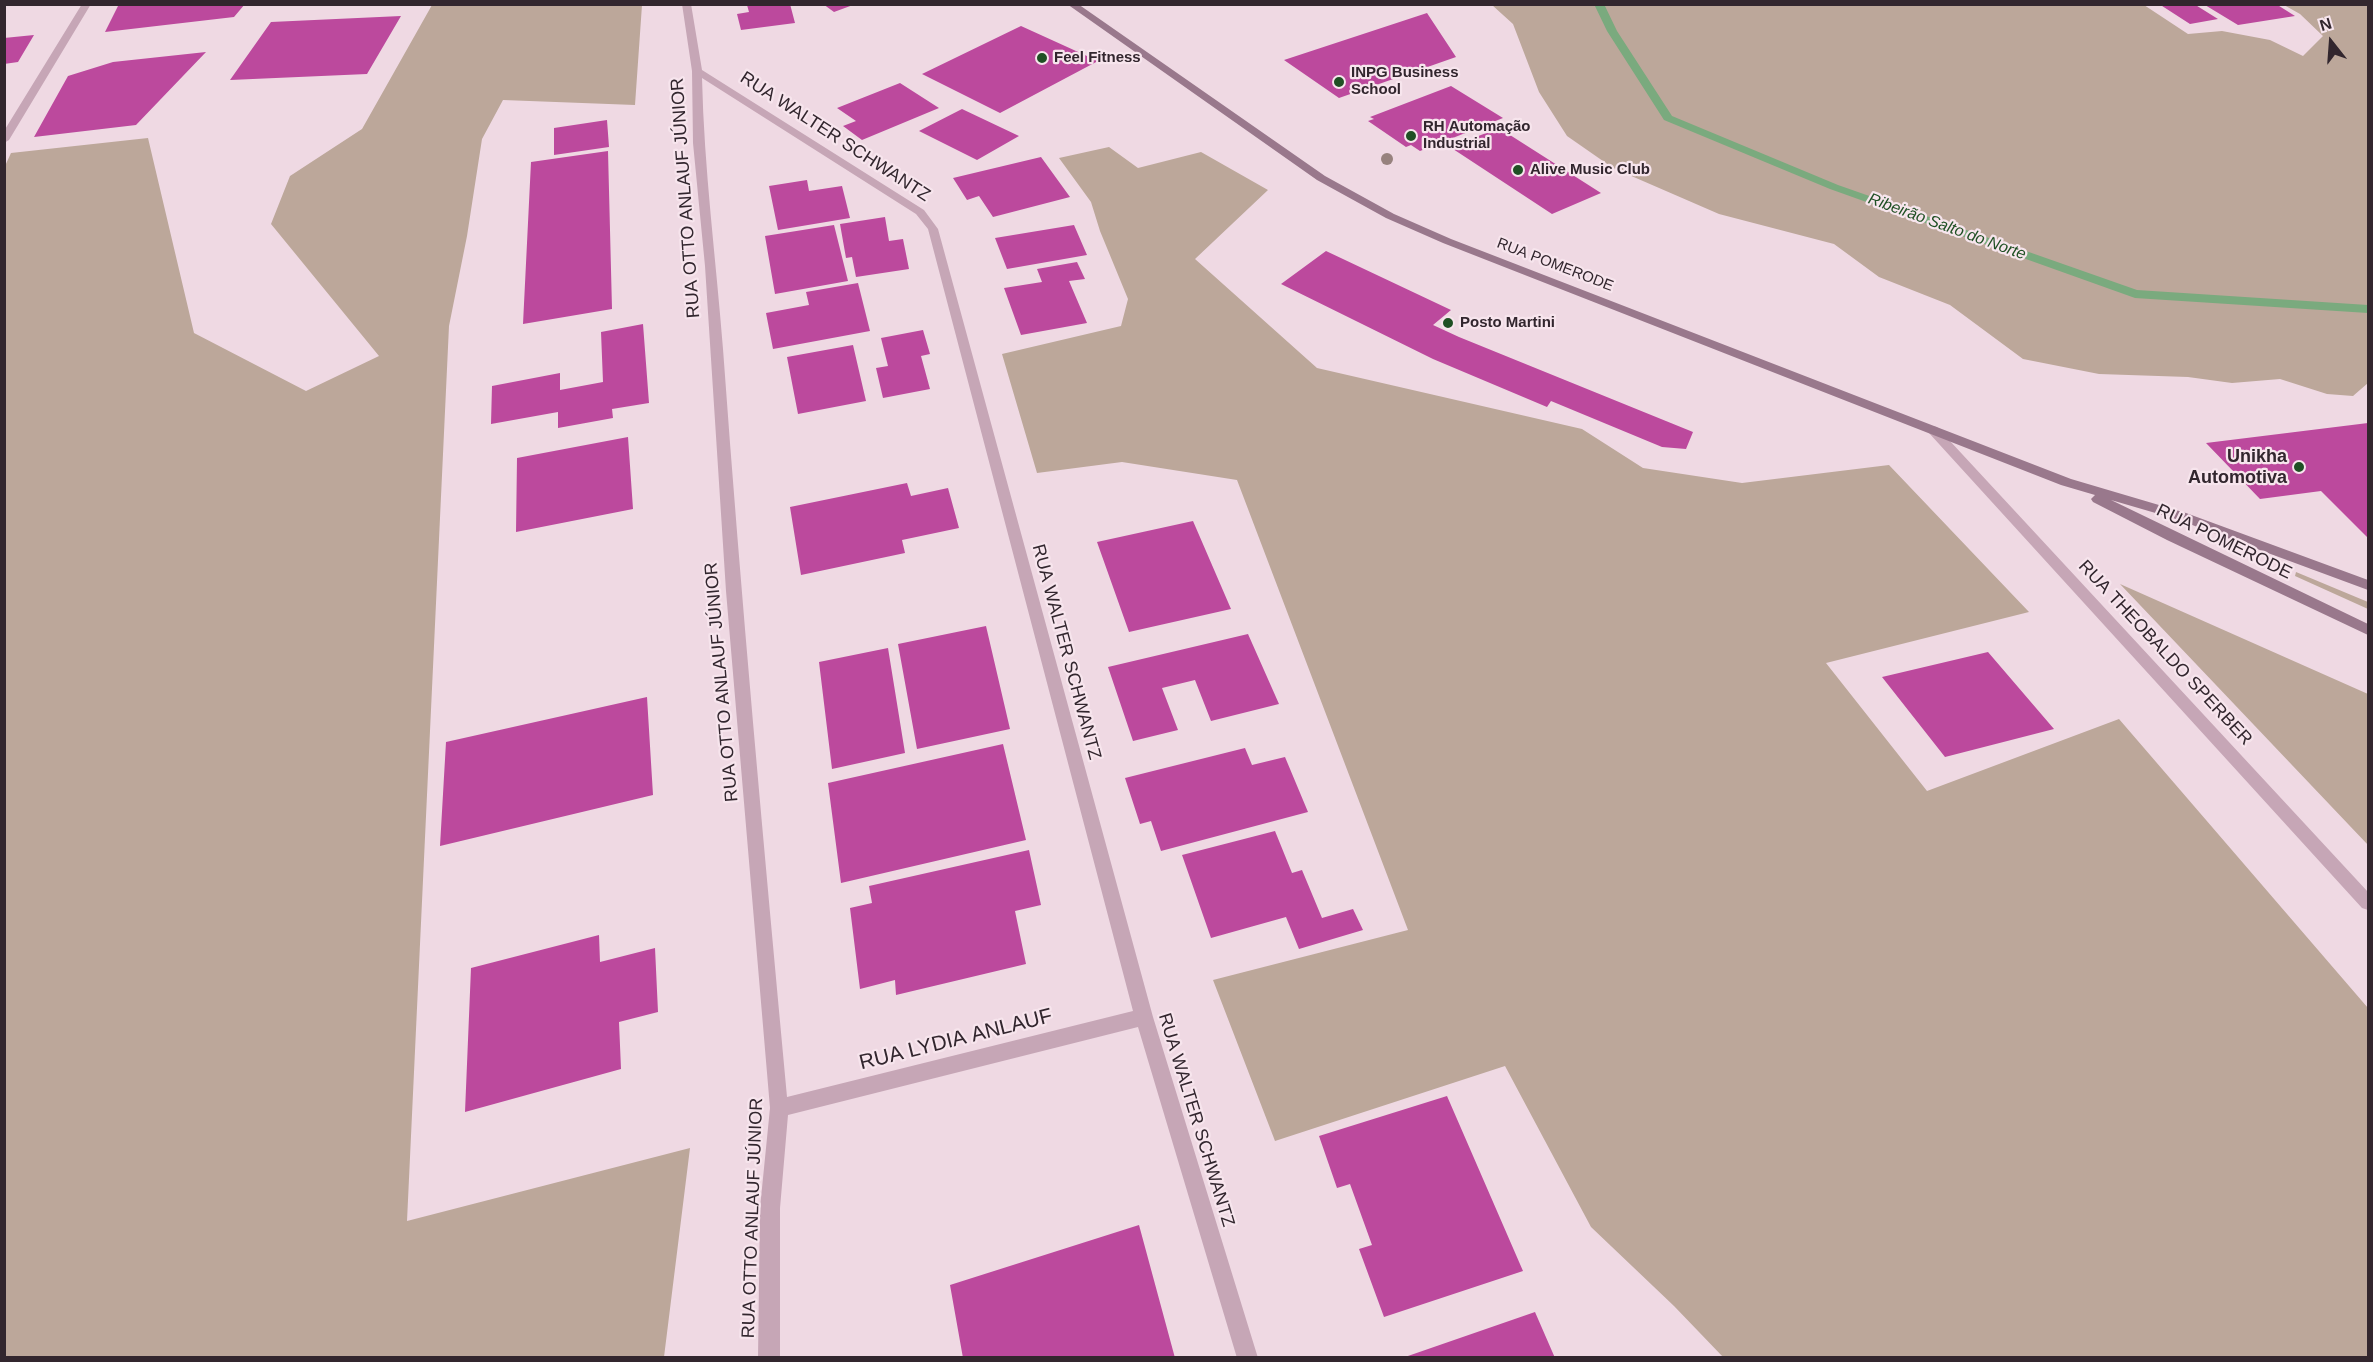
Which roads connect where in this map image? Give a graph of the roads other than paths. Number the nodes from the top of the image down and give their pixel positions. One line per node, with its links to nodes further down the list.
1 (87, 4): 5 (street)
2 (686, 4): 4 (street, RUA OTTO ANLAUF JÚNIOR)
3 (1071, 4): 6 (main road, RUA POMERODE)
4 (697, 71): 11 (street, RUA WALTER SCHWANTZ); 12 (street, RUA OTTO ANLAUF JÚNIOR)
5 (4, 140)
6 (1932, 430): 7 (main road, RUA POMERODE); 10 (street, RUA THEOBALDO SPERBER)
7 (2066, 482): 8 (main road, RUA POMERODE); 9 (main road, RUA POMERODE)
8 (2368, 585)
9 (2368, 630)
10 (2368, 903)
11 (1144, 1017): 12 (street, RUA LYDIA ANLAUF); 14 (street, RUA WALTER SCHWANTZ)
12 (779, 1108): 13 (street, RUA OTTO ANLAUF JÚNIOR)
13 (769, 1358)
14 (1248, 1358)

